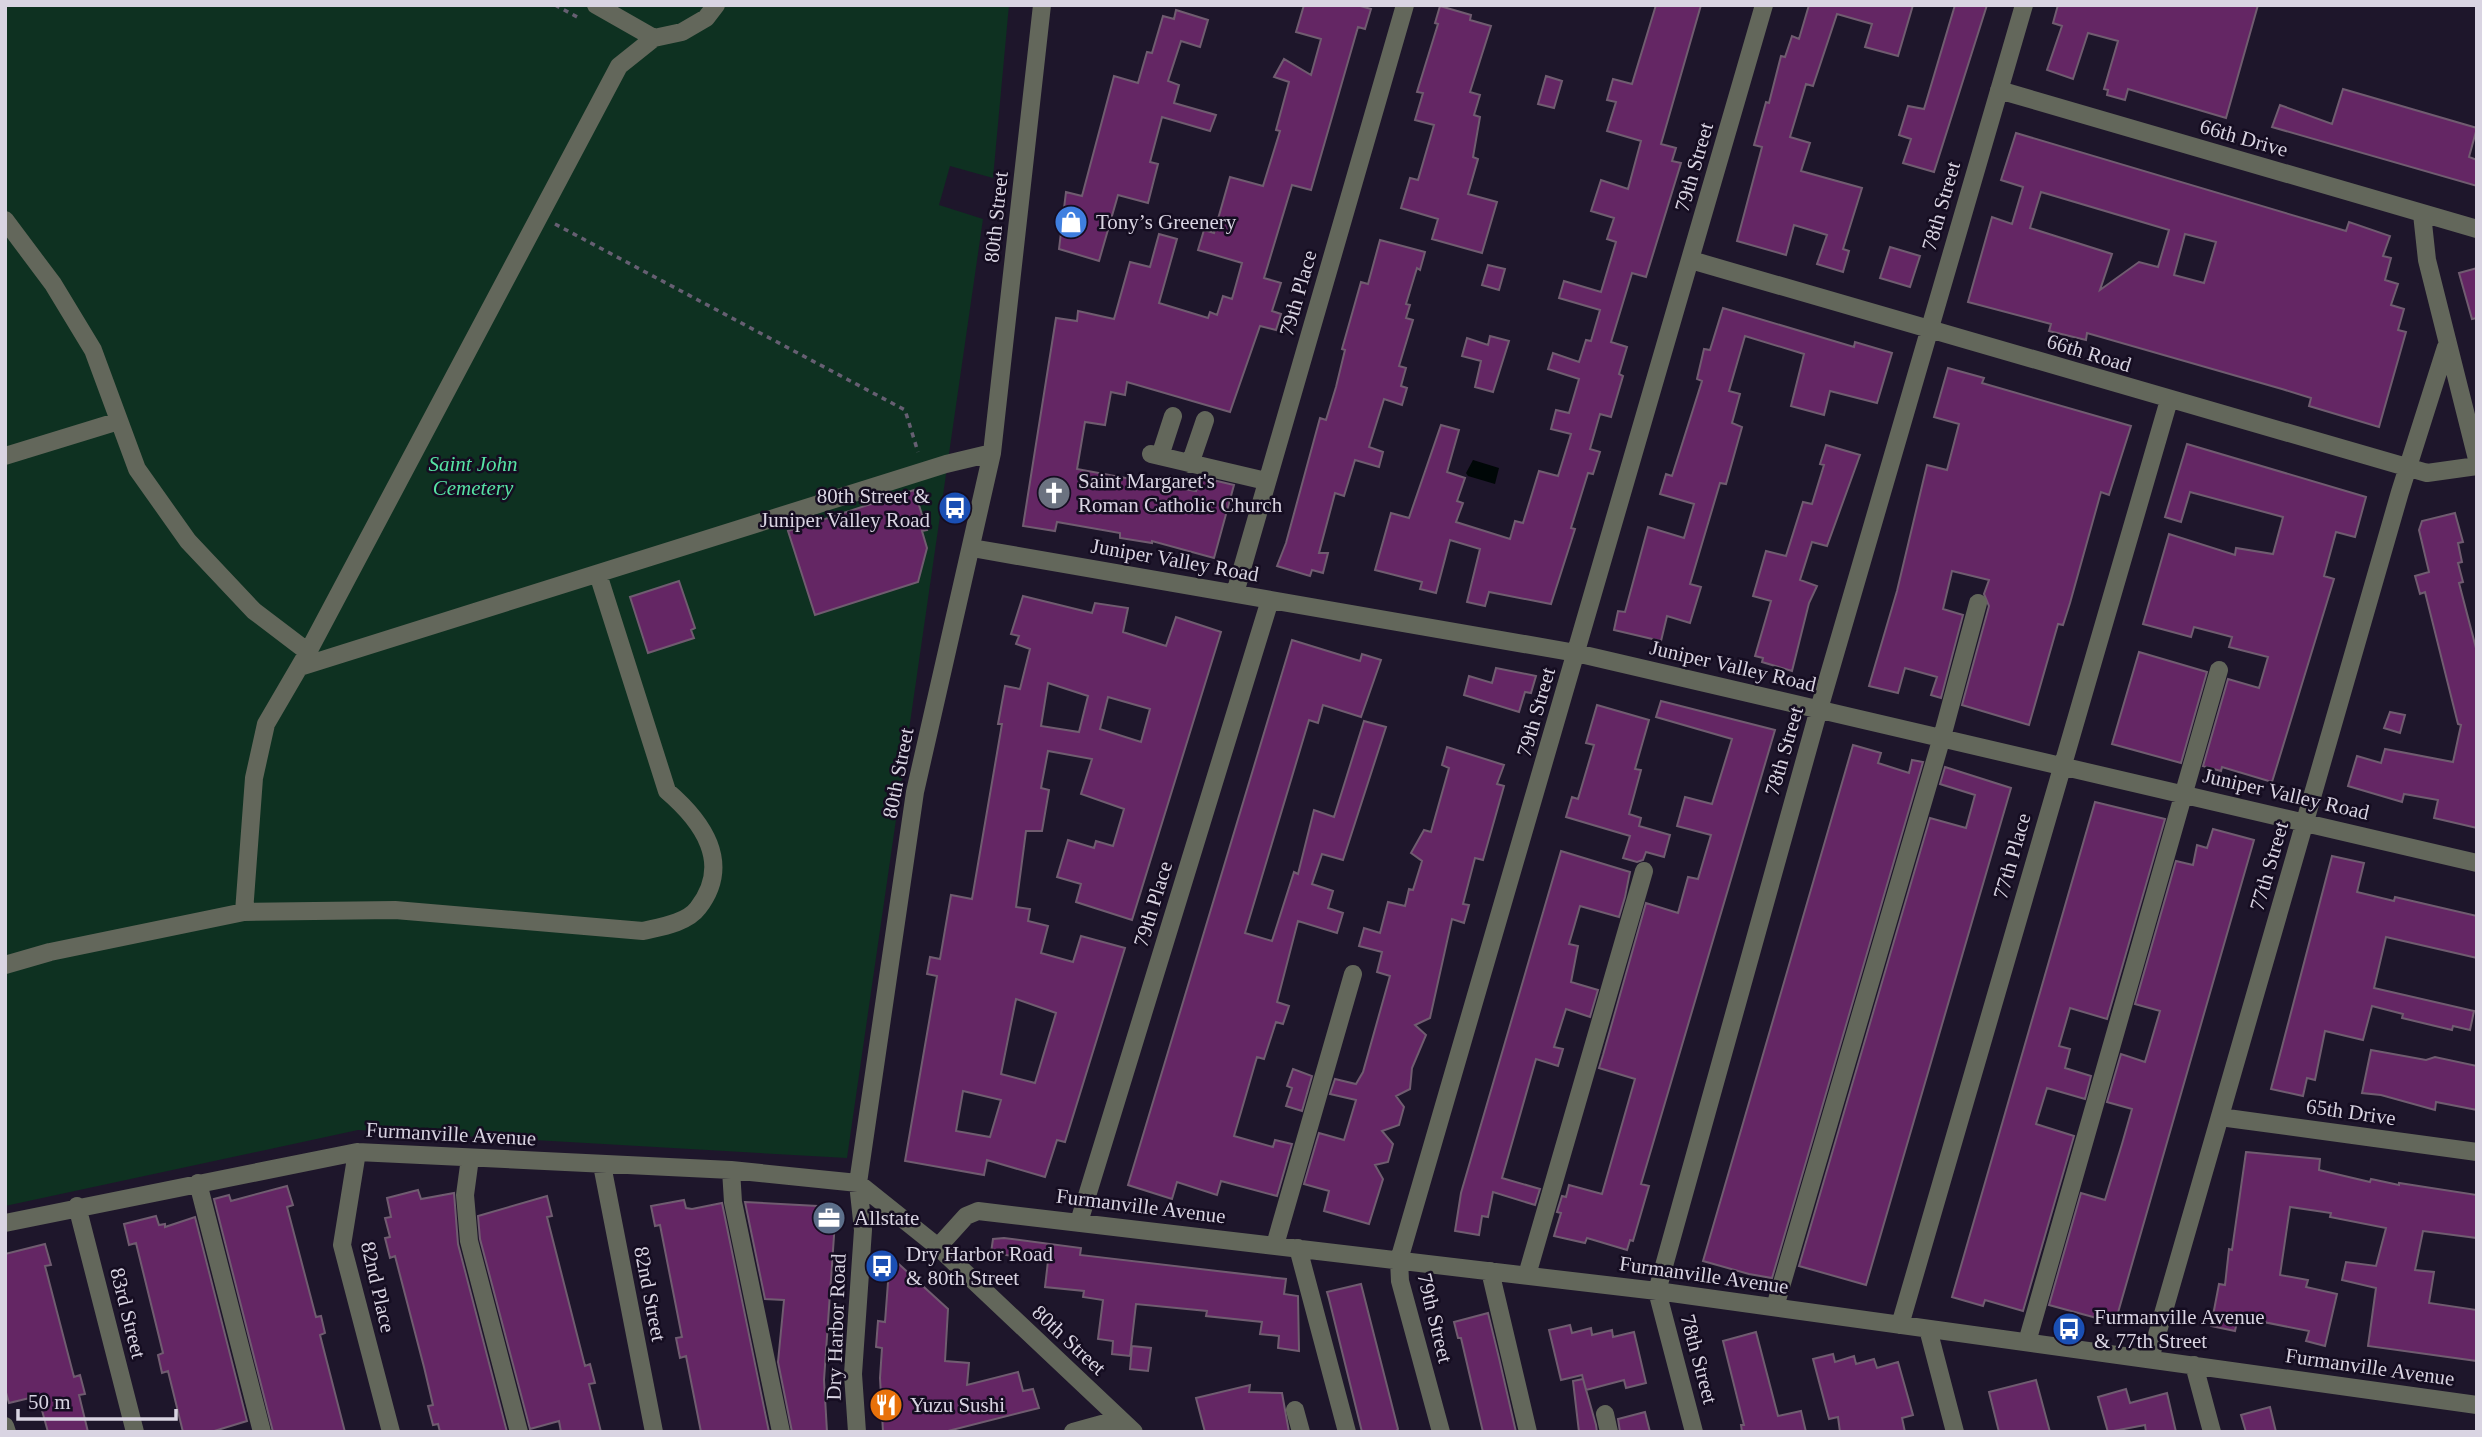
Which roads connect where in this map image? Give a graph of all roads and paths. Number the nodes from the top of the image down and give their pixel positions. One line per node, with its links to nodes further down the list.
1 (596, 5): 7 (street)
2 (716, 5): 7 (street)
3 (1042, 5): 20 (street, 80th Street)
4 (1405, 5): 27 (street, 79th Place)
5 (1764, 5): 13 (street, 79th Street)
6 (2024, 5): 8 (street, 78th Street)
7 (654, 38): 10 (street)
8 (1999, 90): 9 (street, 66th Drive); 14 (street, 78th Street)
9 (2422, 214): 12 (street, 66th Drive); 15 (street)
10 (541, 216): 26 (path); 34 (street)
11 (5, 220): 19 (street)
12 (2477, 229)
13 (1690, 260): 14 (street, 66th Road); 33 (street, 79th Street)
14 (1929, 329): 16 (street, 66th Road); 36 (street, 78th Street)
15 (2446, 347): 22 (street); 25 (street, 77th Street)
16 (2169, 400): 25 (street, 66th Road); 38 (street, 77th Place)
17 (1173, 416): 23 (street)
18 (1205, 420): 23 (street)
19 (119, 421): 21 (street); 34 (street)
20 (992, 453): 26 (street); 28 (street, 80th Street)
21 (5, 456)
22 (2477, 459)
23 (1190, 464): 27 (street)
24 (2477, 466): 25 (street, 66th Road)
25 (2407, 468): 40 (street, 77th Street)
26 (925, 471): 29 (street)
27 (1266, 481): 30 (street, 79th Place)
28 (972, 548): 30 (street, Juniper Valley Road); 53 (street, 80th Street)
29 (598, 574): 34 (street); 43 (street)
30 (1235, 593): 31 (street, Juniper Valley Road)
31 (1270, 600): 33 (street, Juniper Valley Road); 55 (street, 79th Place)
32 (1978, 603): 37 (street)
33 (1576, 653): 36 (street, Juniper Valley Road); 60 (street, 79th Street)
34 (304, 660): 43 (street)
35 (2219, 670): 39 (street)
36 (1819, 709): 37 (street, Juniper Valley Road); 63 (street, 78th Street)
37 (1942, 737): 38 (street, Juniper Valley Road); 64 (street)
38 (2063, 765): 39 (street, Juniper Valley Road); 65 (street, 77th Place)
39 (2186, 794): 40 (street, Juniper Valley Road); 67 (street)
40 (2305, 821): 41 (street, Juniper Valley Road); 46 (street, 77th Street)
41 (2477, 863)
42 (1644, 871): 62 (street)
43 (244, 912): 44 (street)
44 (5, 965)
45 (1353, 974): 57 (street)
46 (2220, 1117): 48 (street, 65th Drive); 68 (street, 77th Street)
47 (356, 1152): 49 (street, Furmanville Avenue); 52 (street, Furmanville Avenue); 77 (street, 82nd Place)
48 (2477, 1152)
49 (470, 1158): 50 (street, Furmanville Avenue); 78 (street)
50 (602, 1165): 51 (street, Furmanville Avenue); 79 (street, 82nd Street)
51 (731, 1171): 53 (street, Furmanville Avenue); 80 (street)
52 (198, 1183): 54 (street, Furmanville Avenue); 76 (street)
53 (858, 1183): 58 (street, 80th Street); 81 (street, Dry Harbor Road)
54 (78, 1206): 56 (street, Furmanville Avenue); 75 (street, 83rd Street)
55 (1079, 1222): 57 (street, Furmanville Avenue); 58 (street, Furmanville Avenue)
56 (5, 1223)
57 (1275, 1245): 59 (street, Furmanville Avenue)
58 (938, 1247): 72 (street, 80th Street)
59 (1298, 1248): 60 (street, Furmanville Avenue); 85 (street)
60 (1399, 1260): 61 (street, Furmanville Avenue); 86 (street, 79th Street)
61 (1490, 1271): 62 (street, Furmanville Avenue); 87 (street)
62 (1527, 1275): 63 (street, Furmanville Avenue)
63 (1657, 1290): 64 (street, Furmanville Avenue); 88 (street, 78th Street)
64 (1776, 1307): 65 (street, Furmanville Avenue)
65 (1900, 1325): 66 (street, Furmanville Avenue)
66 (1928, 1329): 67 (street, Furmanville Avenue); 89 (street)
67 (2027, 1342): 68 (street, Furmanville Avenue)
68 (2150, 1359): 69 (street, Furmanville Avenue)
69 (2194, 1365): 70 (street, Furmanville Avenue); 90 (street)
70 (2477, 1405)
71 (1295, 1410): 84 (street)
72 (1120, 1419): 82 (street); 83 (street, 80th Street)
73 (5, 1426): 74 (street)
74 (7, 1432)
75 (135, 1432)
76 (262, 1432)
77 (391, 1432)
78 (519, 1432)
79 (653, 1432)
80 (781, 1432)
81 (857, 1432)
82 (1073, 1432)
83 (1134, 1432)
84 (1301, 1432)
85 (1347, 1432)
86 (1441, 1432)
87 (1528, 1432)
88 (1694, 1432)
89 (1955, 1432)
90 (2212, 1432)

